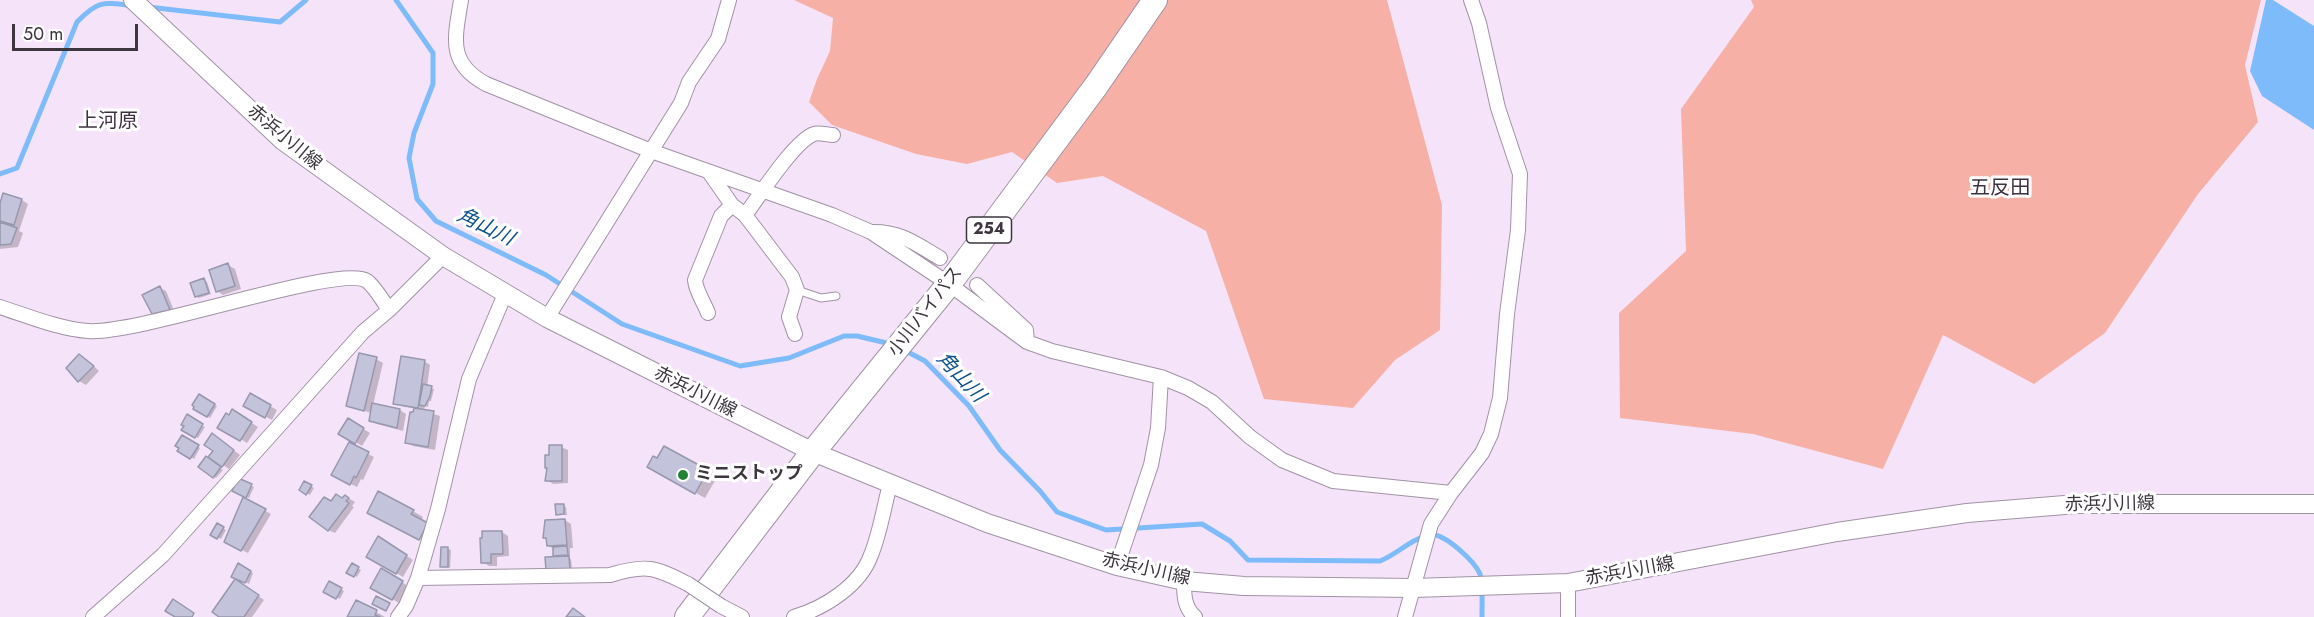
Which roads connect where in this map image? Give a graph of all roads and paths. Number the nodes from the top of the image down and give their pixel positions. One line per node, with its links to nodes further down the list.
1 (134, 0): 13 (main road, 赤浜小川線)
2 (461, 0): 7 (street)
3 (729, 0): 7 (street)
4 (1155, 0): 15 (highway, 小川バイパス / 254)
5 (1471, 0): 29 (street)
6 (832, 135): 9 (street)
7 (651, 151): 8 (street); 23 (street)
8 (709, 172): 9 (street); 10 (street)
9 (764, 191): 11 (street); 12 (street)
10 (732, 205): 11 (street); 22 (street)
11 (746, 215): 17 (street)
12 (871, 232): 14 (street); 15 (street)
13 (443, 256): 18 (main road, 赤浜小川線); 21 (street)
14 (940, 258)
15 (949, 284): 25 (street); 27 (highway, 小川バイパス / 254)
16 (977, 285): 25 (street)
17 (797, 290): 19 (lane); 24 (street)
18 (505, 294): 23 (main road, 赤浜小川線); 32 (street)
19 (836, 296)
20 (0, 307): 21 (street)
21 (389, 310): 36 (street)
22 (708, 314)
23 (547, 318): 27 (main road, 赤浜小川線)
24 (795, 334)
25 (1027, 342): 26 (street)
26 (1161, 377): 29 (street); 31 (street)
27 (813, 452): 28 (main road, 赤浜小川線); 38 (highway, 小川バイパス / 254)
28 (890, 484): 31 (main road, 赤浜小川線); 40 (street)
29 (1451, 493): 35 (street)
30 (2314, 504): 34 (main road, 赤浜小川線)
31 (1118, 566): 33 (main road, 赤浜小川線)
32 (418, 578): 37 (street); 39 (street, bridge)
33 (1184, 581): 35 (main road, 赤浜小川線); 41 (street)
34 (1568, 584): 35 (main road, 赤浜小川線); 43 (street)
35 (1414, 588): 42 (street)
36 (93, 617)
37 (398, 617)
38 (687, 617)
39 (742, 617)
40 (794, 617)
41 (1195, 617)
42 (1405, 617)
43 (1568, 617)

